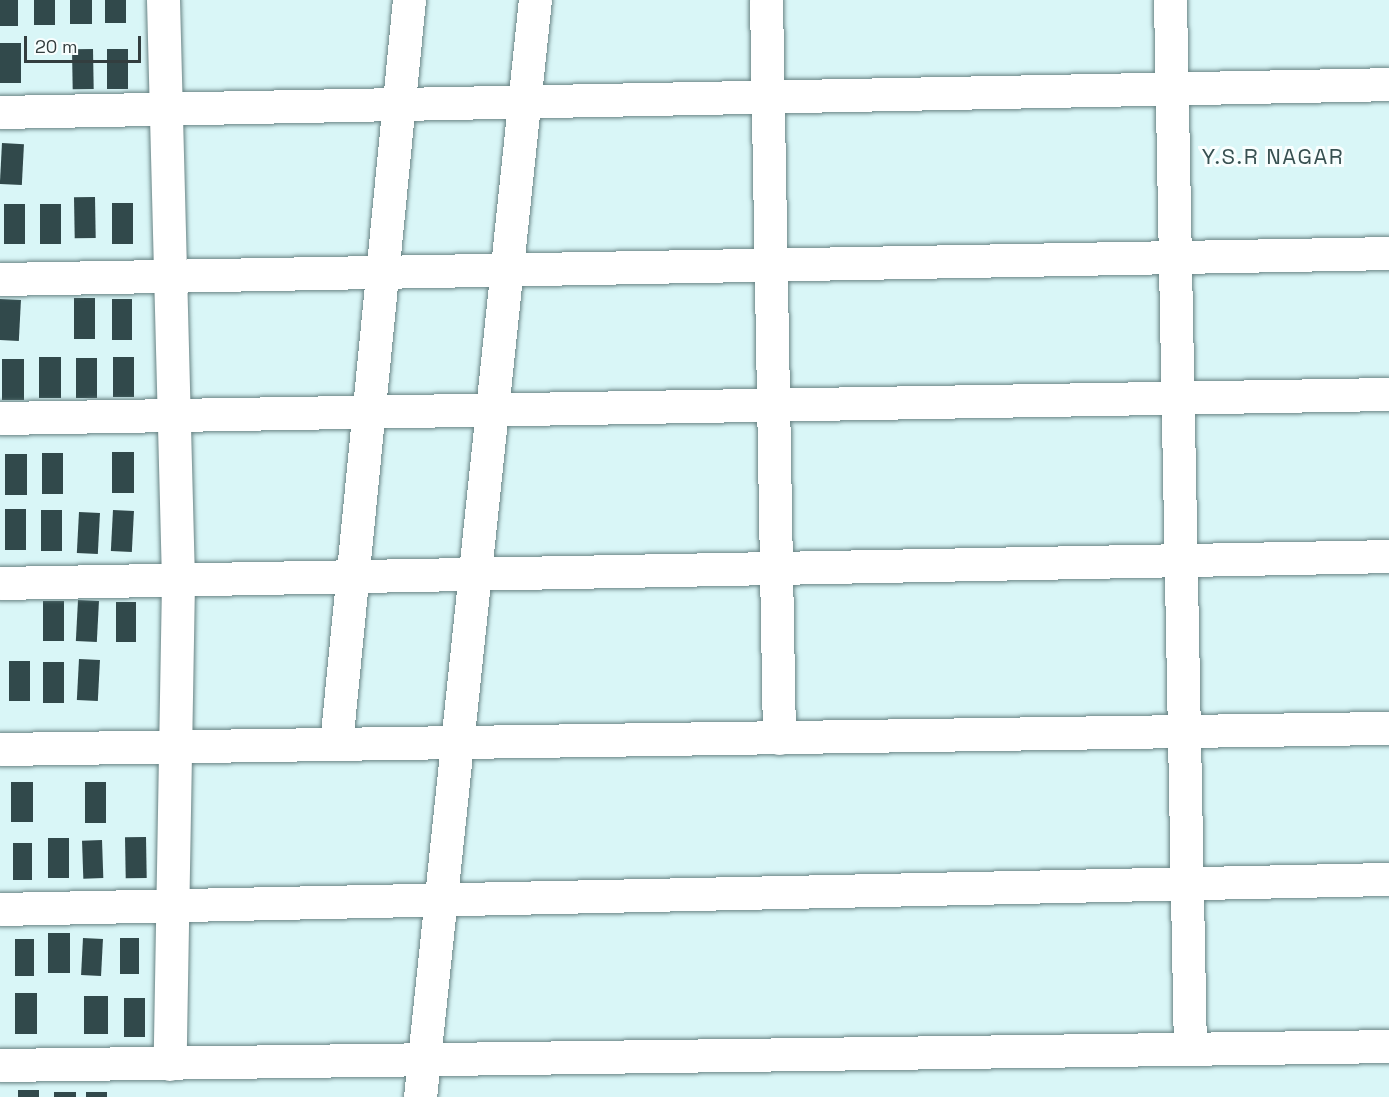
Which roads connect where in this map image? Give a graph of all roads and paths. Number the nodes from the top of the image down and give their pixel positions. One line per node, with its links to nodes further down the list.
1 (163, 0): 11 (street)
2 (409, 0): 10 (street)
3 (535, 0): 9 (street)
4 (766, 0): 8 (street)
5 (1170, 0): 7 (street)
6 (1389, 84): 7 (street)
7 (1172, 88): 8 (street); 14 (street)
8 (767, 98): 9 (street); 15 (street)
9 (525, 99): 10 (street); 16 (street)
10 (398, 105): 11 (street); 17 (street)
11 (166, 109): 12 (street); 18 (street)
12 (0, 112)
13 (1389, 253): 14 (street)
14 (1175, 256): 15 (street); 21 (street)
15 (770, 263): 16 (street); 22 (street)
16 (507, 268): 17 (street); 23 (street)
17 (382, 270): 18 (street); 24 (street)
18 (170, 274): 19 (street); 25 (street)
19 (0, 279)
20 (1389, 394): 21 (street)
21 (1178, 397): 22 (street); 28 (street)
22 (773, 404): 23 (street); 29 (street)
23 (492, 409): 24 (street); 30 (street)
24 (368, 411): 25 (street); 31 (street)
25 (174, 415): 26 (street); 33 (street)
26 (0, 418)
27 (1389, 556): 28 (street)
28 (1180, 560): 29 (street); 35 (street)
29 (776, 566): 30 (street); 36 (street)
30 (475, 572): 31 (street); 37 (street)
31 (352, 577): 33 (street); 38 (street)
32 (0, 582): 33 (street)
33 (178, 582): 39 (street)
34 (1389, 728): 35 (street)
35 (1184, 731): 36 (street); 42 (street)
36 (779, 738): 37 (street)
37 (458, 742): 38 (street); 43 (street)
38 (336, 744): 39 (street)
39 (174, 746): 40 (street); 44 (street)
40 (0, 749)
41 (1389, 879): 42 (street)
42 (1186, 885): 43 (street); 47 (street)
43 (441, 898): 44 (street); 48 (street)
44 (171, 907): 45 (street); 49 (street)
45 (0, 909)
46 (1389, 1046): 47 (street)
47 (1190, 1048): 48 (street)
48 (424, 1062): 49 (street); 51 (street)
49 (170, 1064): 50 (street)
50 (0, 1065)
51 (420, 1097)

